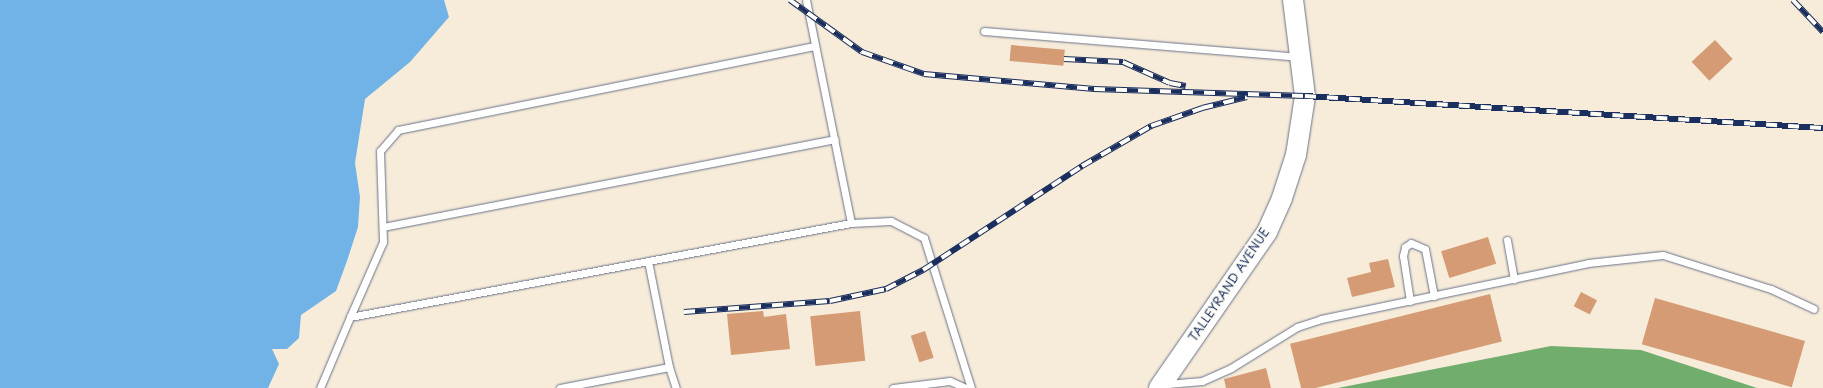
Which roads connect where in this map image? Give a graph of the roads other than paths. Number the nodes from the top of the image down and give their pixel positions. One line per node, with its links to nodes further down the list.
1 (806, 0): 4 (lane)
2 (1293, 0): 5 (street, TALLEYRAND AVENUE)
3 (984, 30): 5 (lane)
4 (815, 46): 6 (lane); 8 (lane)
5 (1303, 58): 17 (street, TALLEYRAND AVENUE)
6 (834, 139): 7 (lane); 8 (lane)
7 (852, 223): 10 (lane); 23 (lane)
8 (383, 227): 15 (lane)
9 (1507, 240): 11 (lane)
10 (648, 261): 15 (lane); 16 (lane)
11 (1514, 279): 12 (lane); 14 (lane)
12 (1434, 296): 13 (lane); 13 (lane)
13 (1410, 301): 17 (lane)
14 (1814, 309)
15 (350, 317): 18 (lane)
16 (669, 367): 19 (lane); 20 (lane)
17 (1160, 386)
18 (320, 388)
19 (560, 388)
20 (676, 388)
21 (893, 388): 22 (lane)
22 (966, 388)
23 (971, 388)

